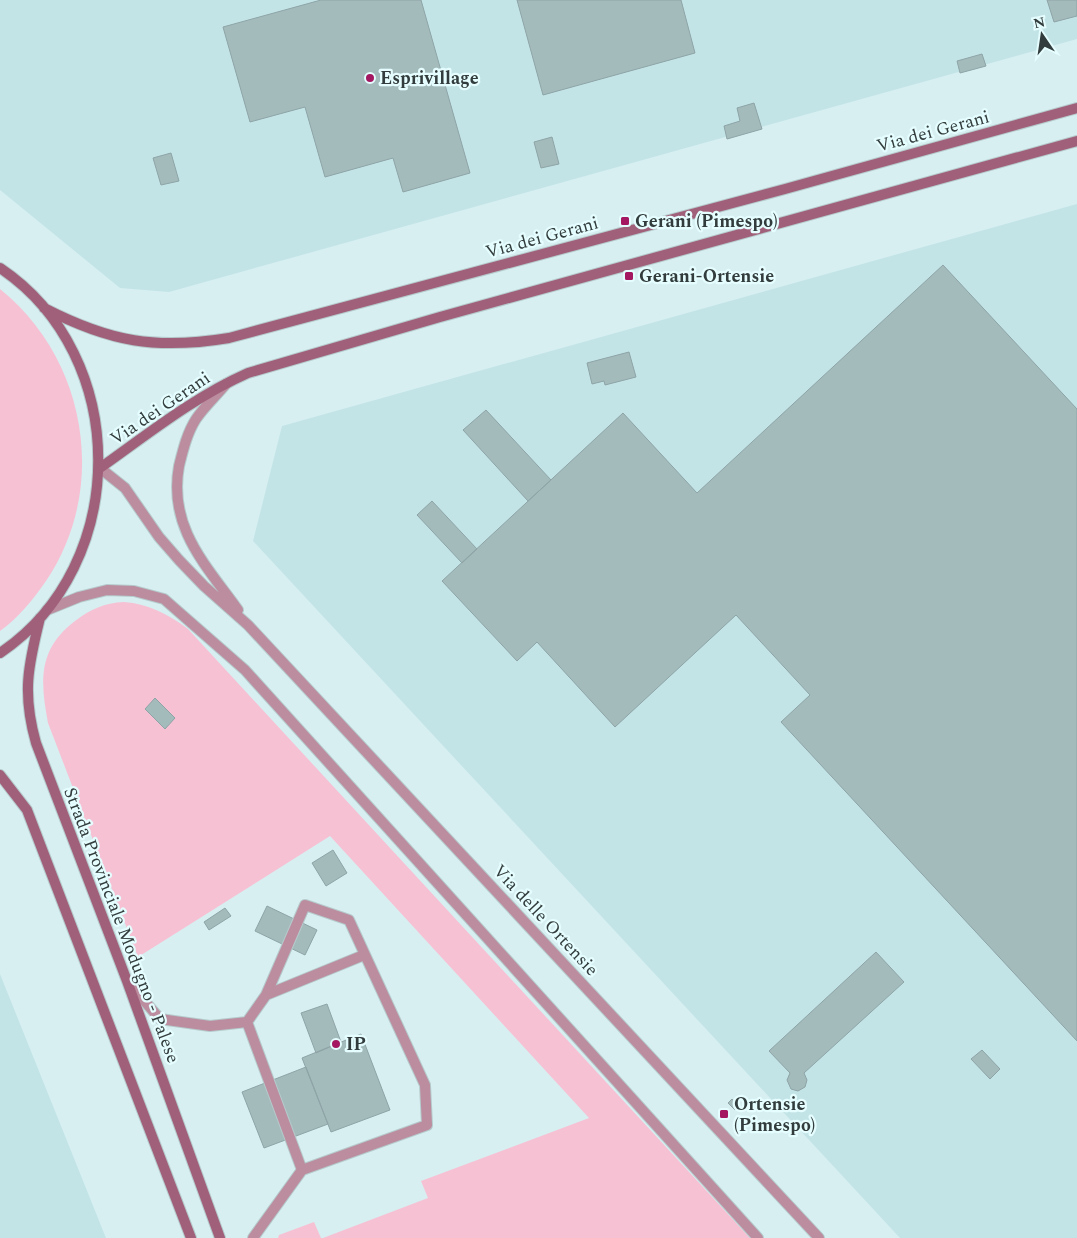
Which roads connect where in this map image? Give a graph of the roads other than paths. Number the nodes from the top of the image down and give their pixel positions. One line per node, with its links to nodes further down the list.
1 (1077, 108): 4 (street, Via dei Gerani)
2 (1077, 141): 5 (street, Via dei Gerani)
3 (0, 268): 4 (street, Strada Provinciale Modugno - Palese)
4 (44, 308): 6 (street, Strada Provinciale Modugno - Palese)
5 (228, 382): 6 (street, Via dei Gerani); 8 (street)
6 (100, 468): 7 (street, Strada Provinciale Modugno - Palese); 8 (street)
7 (43, 614): 9 (street, Strada Provinciale Modugno - Palese); 12 (street, Strada Provinciale Modugno - Palese); 19 (street)
8 (248, 625): 20 (street, Via delle Ortensie)
9 (0, 653)
10 (0, 776): 16 (street)
11 (364, 955): 13 (street); 13 (street); 15 (street)
12 (127, 981): 14 (street); 17 (street, Strada Provinciale Modugno - Palese)
13 (266, 995): 14 (street)
14 (247, 1022): 15 (street)
15 (302, 1170): 18 (street)
16 (190, 1238)
17 (220, 1238)
18 (253, 1238)
19 (758, 1238)
20 (819, 1238)

